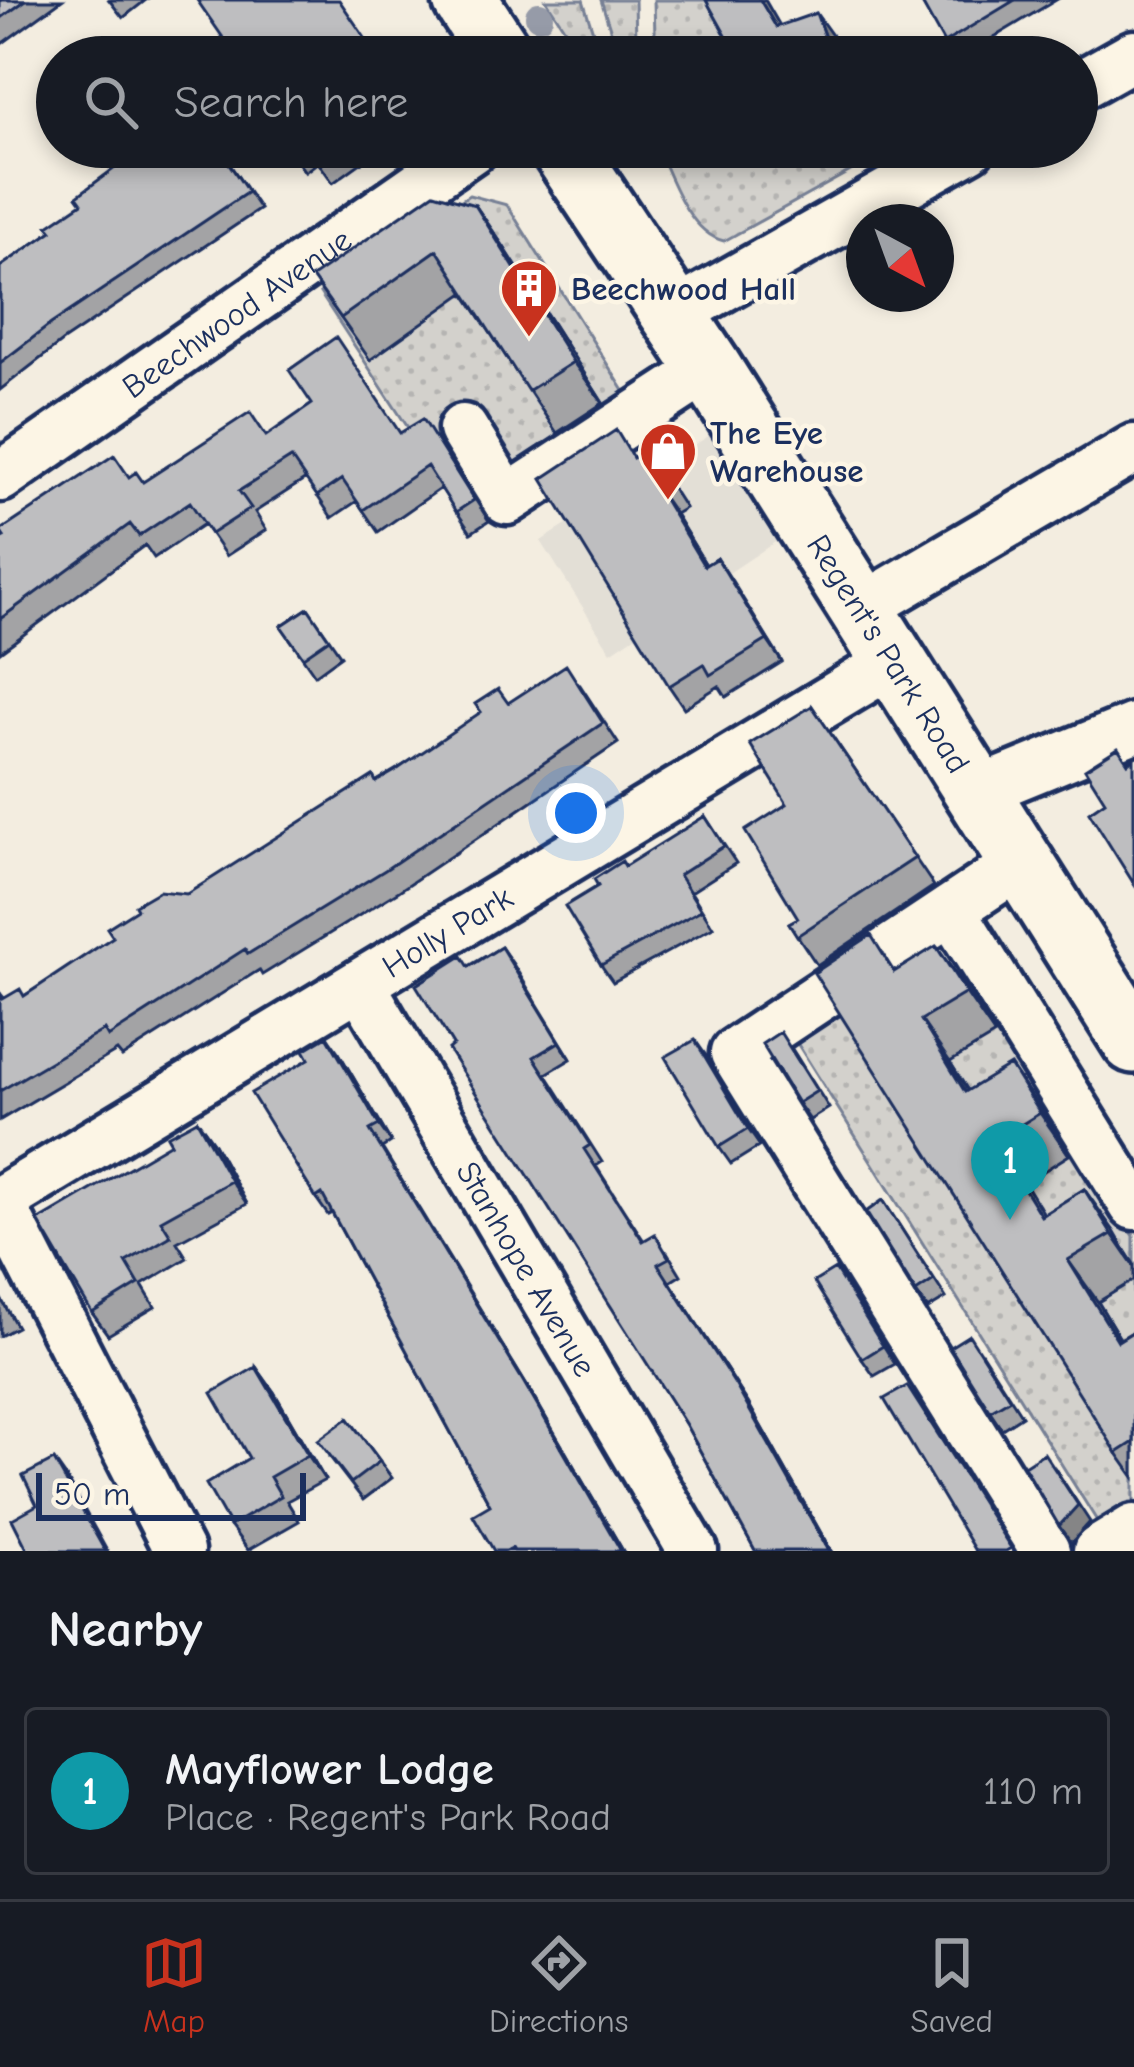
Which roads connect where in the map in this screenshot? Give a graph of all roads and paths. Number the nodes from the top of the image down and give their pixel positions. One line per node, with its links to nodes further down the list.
1 (465, 0): 2 (main road)
2 (488, 36)
3 (1134, 55): 4 (street)
4 (1098, 75)
5 (445, 168): 12 (street, Beechwood Avenue)
6 (576, 168): 8 (main road, Regent's Park Road)
7 (933, 168): 8 (street)
8 (673, 315): 9 (main road, Regent's Park Road)
9 (709, 368): 10 (street); 13 (main road, Regent's Park Road)
10 (463, 429)
11 (1134, 448): 13 (street)
12 (0, 477)
13 (860, 610): 14 (main road, Regent's Park Road)
14 (893, 662): 16 (main road, Regent's Park Road); 19 (street, Holly Park)
15 (1134, 728): 16 (street)
16 (975, 793): 17 (main road, Regent's Park Road)
17 (1022, 863): 18 (street); 20 (main road, Regent's Park Road)
18 (951, 910): 22 (street); 26 (street)
19 (360, 984): 21 (street, Holly Park); 25 (street, Stanhope Avenue)
20 (1134, 1041)
21 (0, 1202): 24 (street)
22 (1134, 1205)
23 (1134, 1528): 27 (street)
24 (179, 1551)
25 (693, 1551)
26 (1046, 1551)
27 (1098, 1551)

